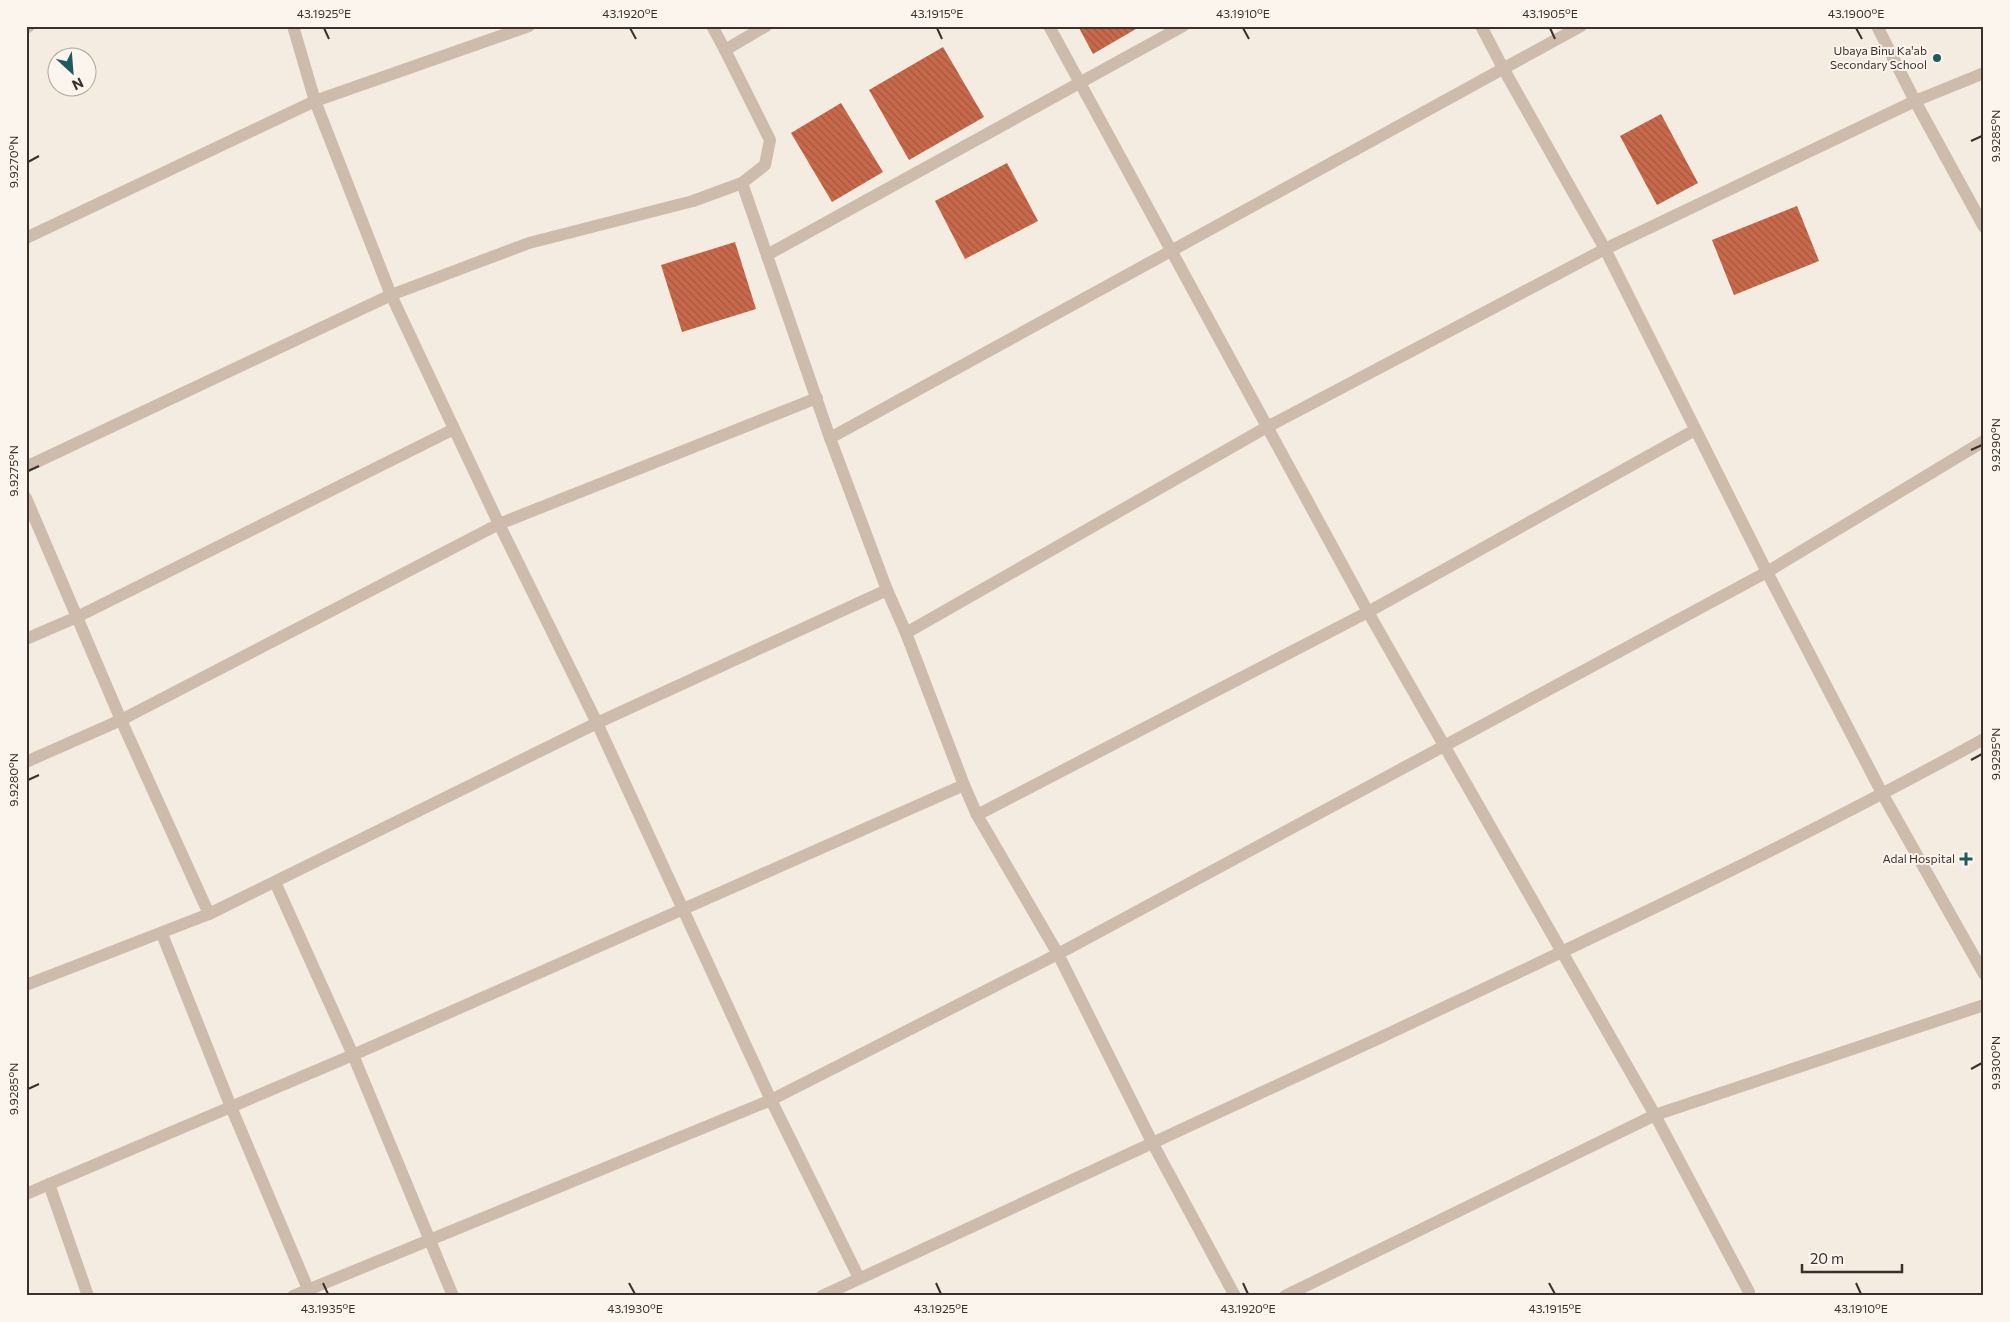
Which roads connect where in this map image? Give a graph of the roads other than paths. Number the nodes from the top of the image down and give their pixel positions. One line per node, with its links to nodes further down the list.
1 (293, 26): 14 (street)
2 (529, 26): 14 (street)
3 (712, 26): 10 (street)
4 (766, 26): 10 (street)
5 (1049, 26): 13 (street)
6 (1183, 26): 13 (street)
7 (1481, 26): 11 (street)
8 (1581, 26): 11 (street)
9 (1877, 26): 15 (street)
10 (725, 50): 16 (street)
11 (1503, 68): 19 (street); 20 (street)
12 (1984, 73): 15 (street)
13 (1079, 84): 20 (street); 21 (street)
14 (315, 101): 18 (street); 22 (street)
15 (1915, 101): 17 (street); 19 (street)
16 (742, 183): 21 (street); 22 (street)
17 (1984, 227)
18 (26, 238)
19 (1605, 249): 24 (street); 26 (street)
20 (1172, 250): 24 (street); 27 (street)
21 (767, 255): 23 (street)
22 (391, 294): 25 (street); 29 (street)
23 (817, 398): 27 (street); 31 (street)
24 (1267, 427): 34 (street); 36 (street)
25 (454, 429): 31 (street); 35 (street)
26 (1695, 430): 32 (street); 34 (street)
27 (830, 438): 33 (street)
28 (1984, 441): 32 (street)
29 (26, 468)
30 (26, 498): 35 (street)
31 (500, 524): 38 (street); 39 (street)
32 (1767, 572): 41 (street); 44 (street)
33 (887, 590): 36 (street); 39 (street)
34 (1368, 612): 41 (street); 45 (street)
35 (77, 617): 37 (street); 38 (street)
36 (906, 633): 43 (street)
37 (26, 639)
38 (121, 720): 42 (street); 48 (street)
39 (597, 723): 46 (street); 47 (street)
40 (1984, 739): 44 (street)
41 (1444, 747): 50 (street); 51 (street)
42 (26, 762)
43 (964, 785): 45 (street); 47 (street)
44 (1883, 794): 50 (street); 52 (street)
45 (978, 815): 51 (street)
46 (275, 882): 48 (street); 55 (street)
47 (683, 909): 55 (street); 56 (street)
48 (209, 914): 49 (street)
49 (162, 934): 53 (street); 57 (street)
50 (1563, 952): 58 (street); 59 (street)
51 (1058, 954): 56 (street); 59 (street)
52 (1984, 974)
53 (26, 985)
54 (1984, 1005): 58 (street)
55 (353, 1055): 57 (street); 62 (street)
56 (771, 1100): 62 (street); 63 (street)
57 (231, 1107): 60 (street); 64 (street)
58 (1655, 1115): 65 (street); 71 (street)
59 (1153, 1144): 63 (street); 70 (street)
60 (49, 1184): 61 (street); 66 (street)
61 (26, 1194)
62 (428, 1240): 64 (street); 68 (street)
63 (860, 1278): 69 (street)
64 (308, 1290): 67 (street)
65 (1747, 1295)
66 (88, 1296)
67 (293, 1296)
68 (453, 1296)
69 (822, 1296)
70 (1235, 1296)
71 (1285, 1296)

